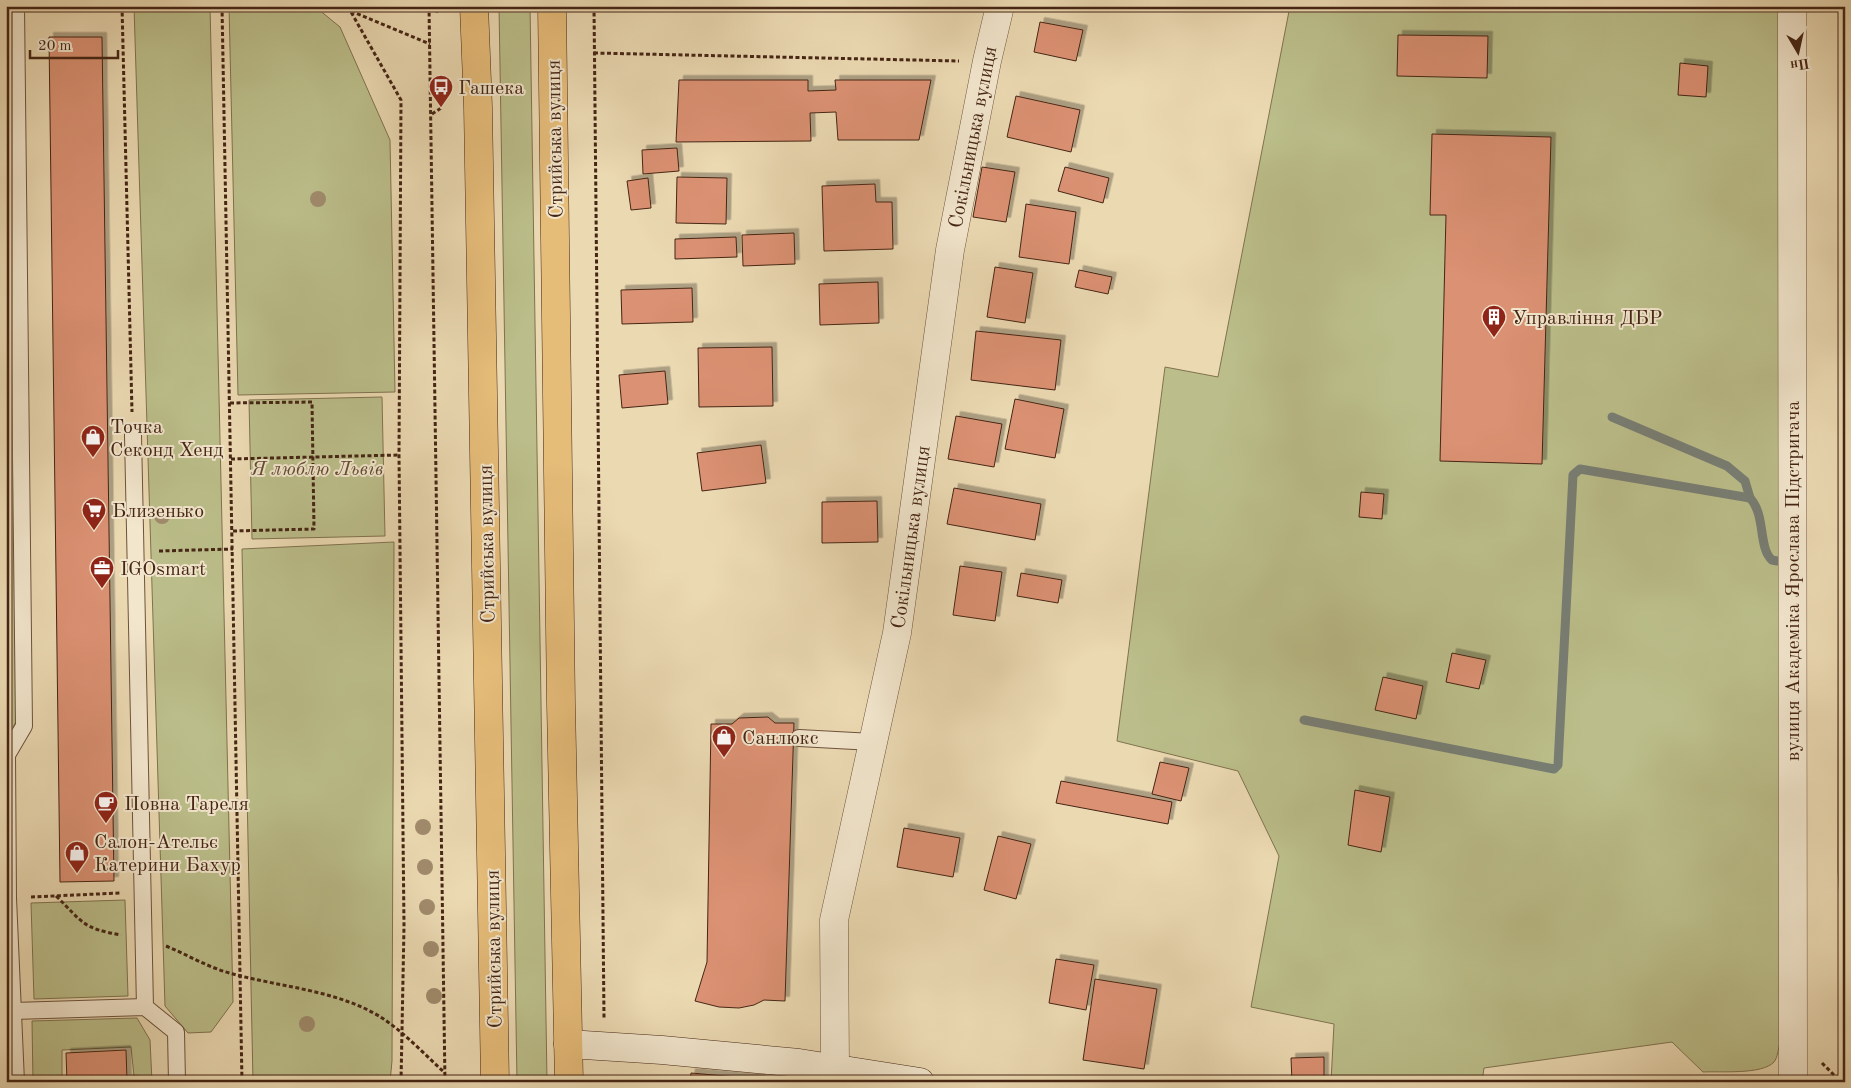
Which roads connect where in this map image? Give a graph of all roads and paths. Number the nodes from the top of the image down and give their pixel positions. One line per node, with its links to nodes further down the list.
1 (16, 6): 29 (lane)
2 (122, 6): 20 (path)
3 (222, 6): 19 (path)
4 (339, 6): 12 (path)
5 (350, 6): 12 (path)
6 (429, 6): 13 (path); 14 (path)
7 (474, 6): 47 (main road, Стрийська вулиця)
8 (552, 6): 39 (main road, Стрийська вулиця)
9 (594, 6): 15 (path)
10 (1000, 6): 16 (street, Сокільницька вулиця)
11 (1792, 6): 50 (street, вулиця Академіка Ярослава Підстригача)
12 (351, 12): 14 (path); 21 (path)
13 (438, 12)
14 (430, 44): 18 (path)
15 (594, 53): 16 (path); 37 (path)
16 (987, 61): 28 (street, Сокільницька вулиця)
17 (441, 108): 18 (path)
18 (432, 114): 40 (path)
19 (230, 403): 22 (path); 23 (path)
20 (133, 435): 26 (lane)
21 (400, 455): 22 (path); 38 (path)
22 (312, 457): 23 (path); 24 (path)
23 (231, 459): 24 (path)
24 (232, 531): 25 (path)
25 (233, 549): 26 (path); 34 (path)
26 (135, 552): 30 (lane)
27 (799, 738): 28 (lane)
28 (873, 742): 41 (street, Сокільницька вулиця)
29 (7, 755): 32 (lane)
30 (142, 892): 31 (path); 33 (lane)
31 (56, 896): 32 (path); 33 (path)
32 (8, 898): 36 (lane)
33 (143, 938): 34 (path); 35 (lane)
34 (241, 976): 38 (path); 44 (path)
35 (144, 1007): 36 (lane); 43 (lane)
36 (13, 1011): 42 (lane)
37 (604, 1022)
38 (402, 1033): 40 (path); 45 (path)
39 (568, 1044): 41 (street); 48 (main road, Стрийська вулиця)
40 (445, 1073): 46 (path)
41 (836, 1075): 49 (street)
42 (16, 1082)
43 (177, 1082)
44 (242, 1082)
45 (401, 1082)
46 (446, 1082)
47 (495, 1082)
48 (569, 1082)
49 (920, 1082)
50 (1792, 1082)

